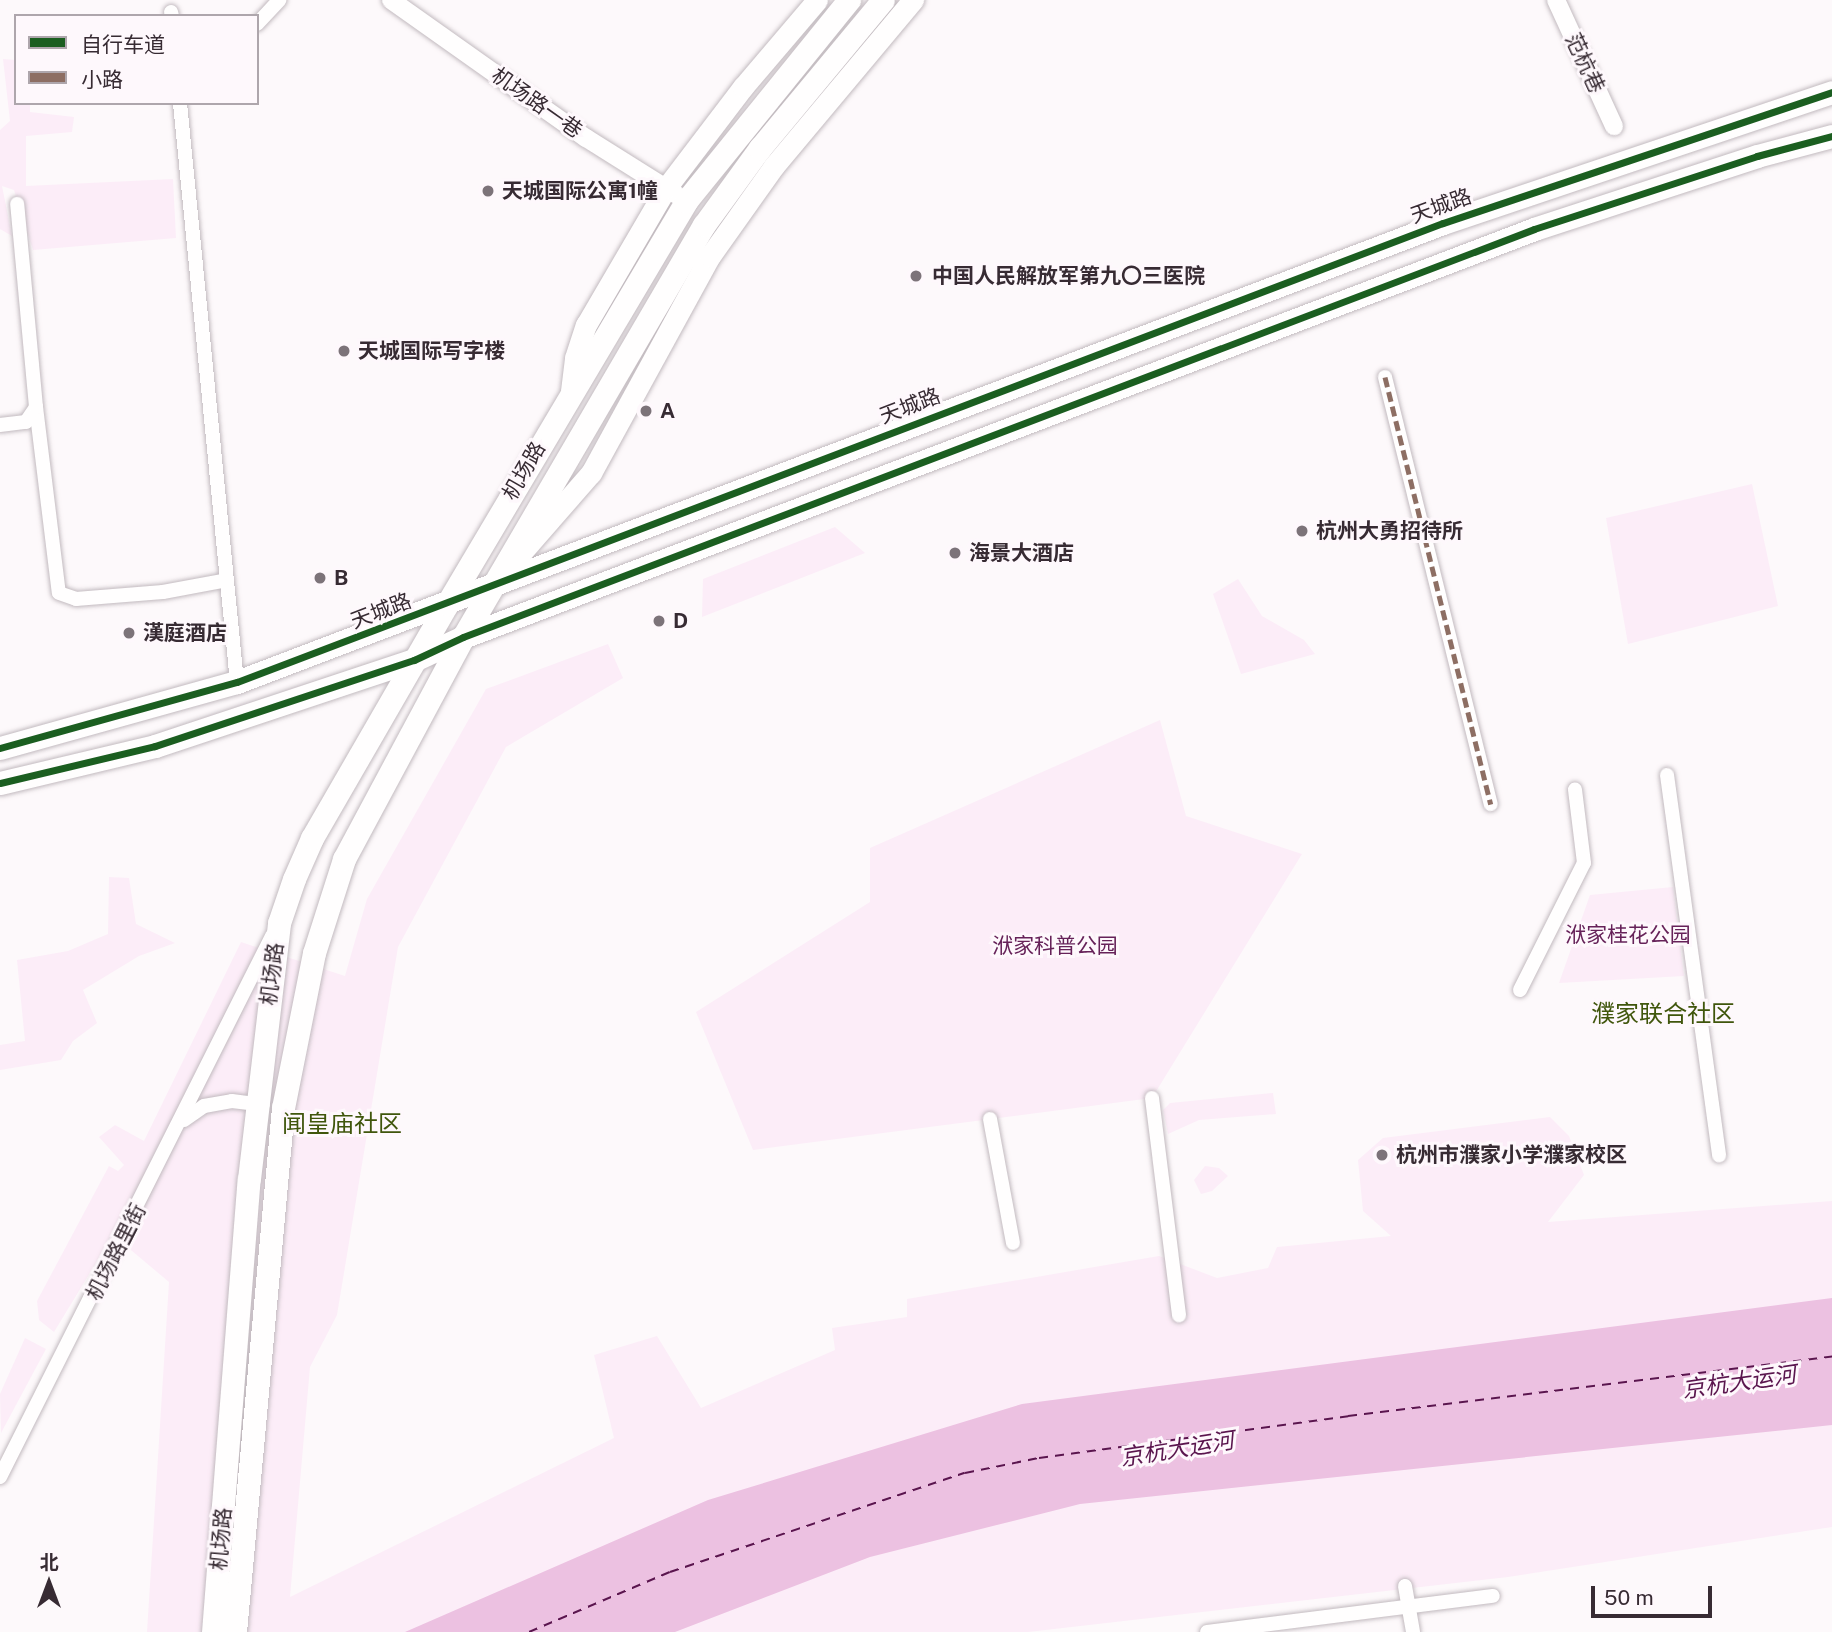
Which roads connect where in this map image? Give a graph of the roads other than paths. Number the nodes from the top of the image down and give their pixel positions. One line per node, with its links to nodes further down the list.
1 (279, 0): 8 (street)
2 (391, 0): 13 (street, 机场路一巷)
3 (817, 0): 13 (main road, 机场路)
4 (849, 0): 14 (main road, 机场路)
5 (883, 0): 21 (main road, 机场路)
6 (913, 0): 21 (main road, 机场路)
7 (1556, 0): 11 (street, 范杭巷)
8 (259, 22)
9 (1832, 92): 21 (main road, 天城路)
10 (180, 105): 20 (street)
11 (1614, 126)
12 (1832, 136): 23 (main road)
13 (666, 188): 14 (street, 机场路一巷); 17 (main road, 机场路)
14 (686, 201): 17 (main road, 机场路)
15 (17, 204): 18 (street)
16 (1385, 377): 30 (street)
17 (571, 391): 22 (main road, 机场路)
18 (36, 407): 19 (street); 20 (street)
19 (0, 425)
20 (227, 580): 25 (street)
21 (495, 583): 22 (main road, 天城路); 23 (main road, 机场路)
22 (447, 604): 24 (main road, 机场路); 25 (main road, 天城路)
23 (463, 637): 24 (main road); 35 (main road, 机场路)
24 (414, 660): 28 (main road); 31 (main road, 机场路)
25 (237, 682): 26 (main road, 天城路)
26 (0, 748)
27 (1667, 775): 38 (street)
28 (0, 783)
29 (1575, 790): 32 (street)
30 (1491, 804)
31 (279, 923): 34 (main road, 机场路); 37 (street, 机场路里街)
32 (1520, 990)
33 (1152, 1098): 40 (street)
34 (258, 1104): 35 (street); 37 (street); 45 (main road, 机场路)
35 (283, 1108): 46 (main road, 机场路)
36 (990, 1119): 39 (street)
37 (180, 1123): 41 (street, 机场路里街)
38 (1719, 1155)
39 (1013, 1242)
40 (1179, 1315)
41 (0, 1477)
42 (1405, 1586): 44 (street)
43 (1493, 1596): 44 (street)
44 (1409, 1605): 47 (street); 48 (street)
45 (213, 1632)
46 (234, 1632)
47 (1207, 1632)
48 (1413, 1632)

